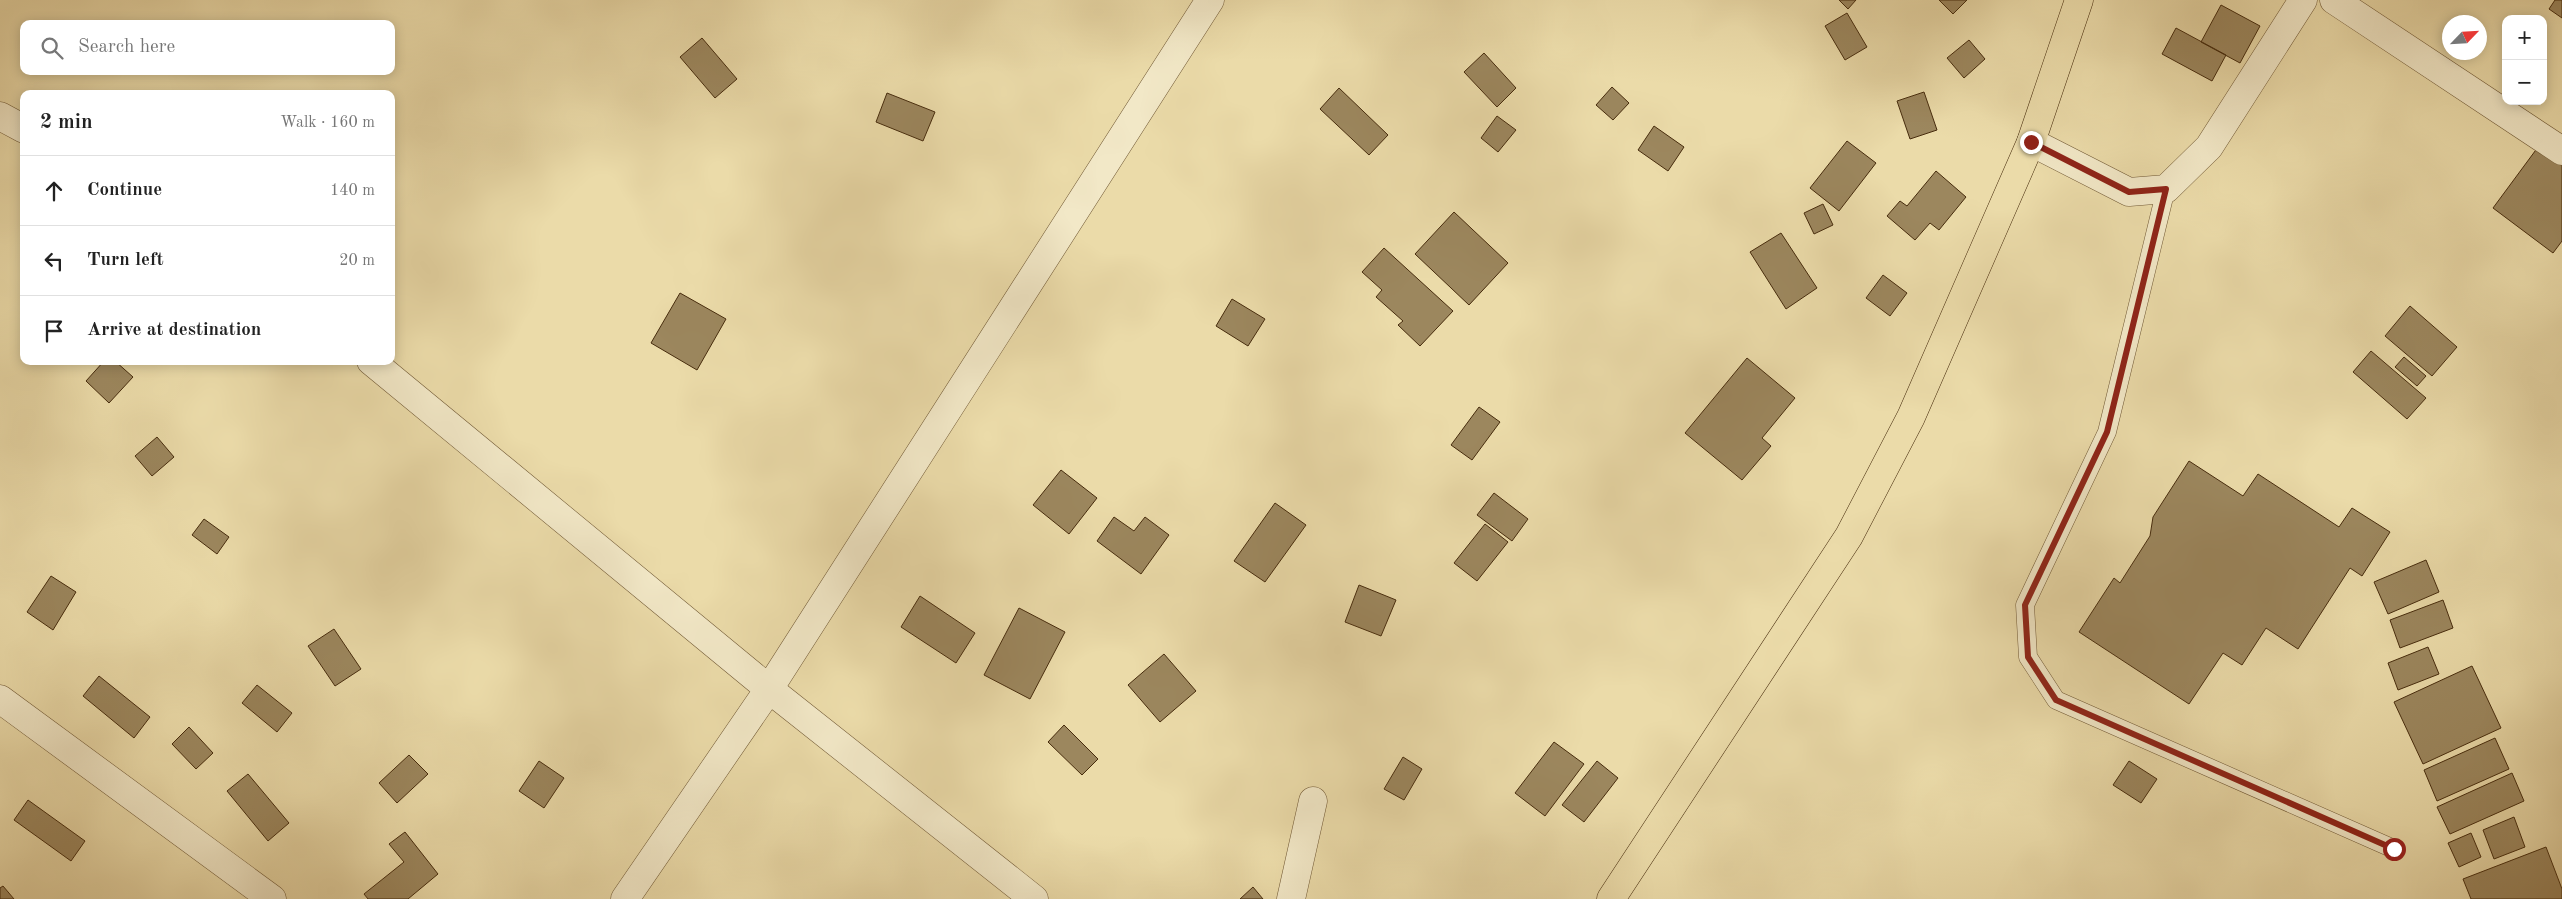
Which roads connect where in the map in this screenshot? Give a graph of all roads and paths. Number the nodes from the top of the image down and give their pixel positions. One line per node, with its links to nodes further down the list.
1 (1210, 0): 11 (street)
2 (2079, 0): 7 (main road)
3 (2303, 0): 9 (street)
4 (2334, 0): 8 (street)
5 (0, 116): 6 (street)
6 (20, 127)
7 (2031, 142): 9 (street); 19 (main road)
8 (2562, 150)
9 (2166, 189): 14 (lane)
10 (376, 365): 11 (street)
11 (769, 689): 16 (street); 17 (street)
12 (0, 699): 15 (street)
13 (1313, 801): 18 (street)
14 (2394, 849)
15 (272, 899)
16 (625, 899)
17 (1034, 899)
18 (1291, 899)
19 (1611, 899)

